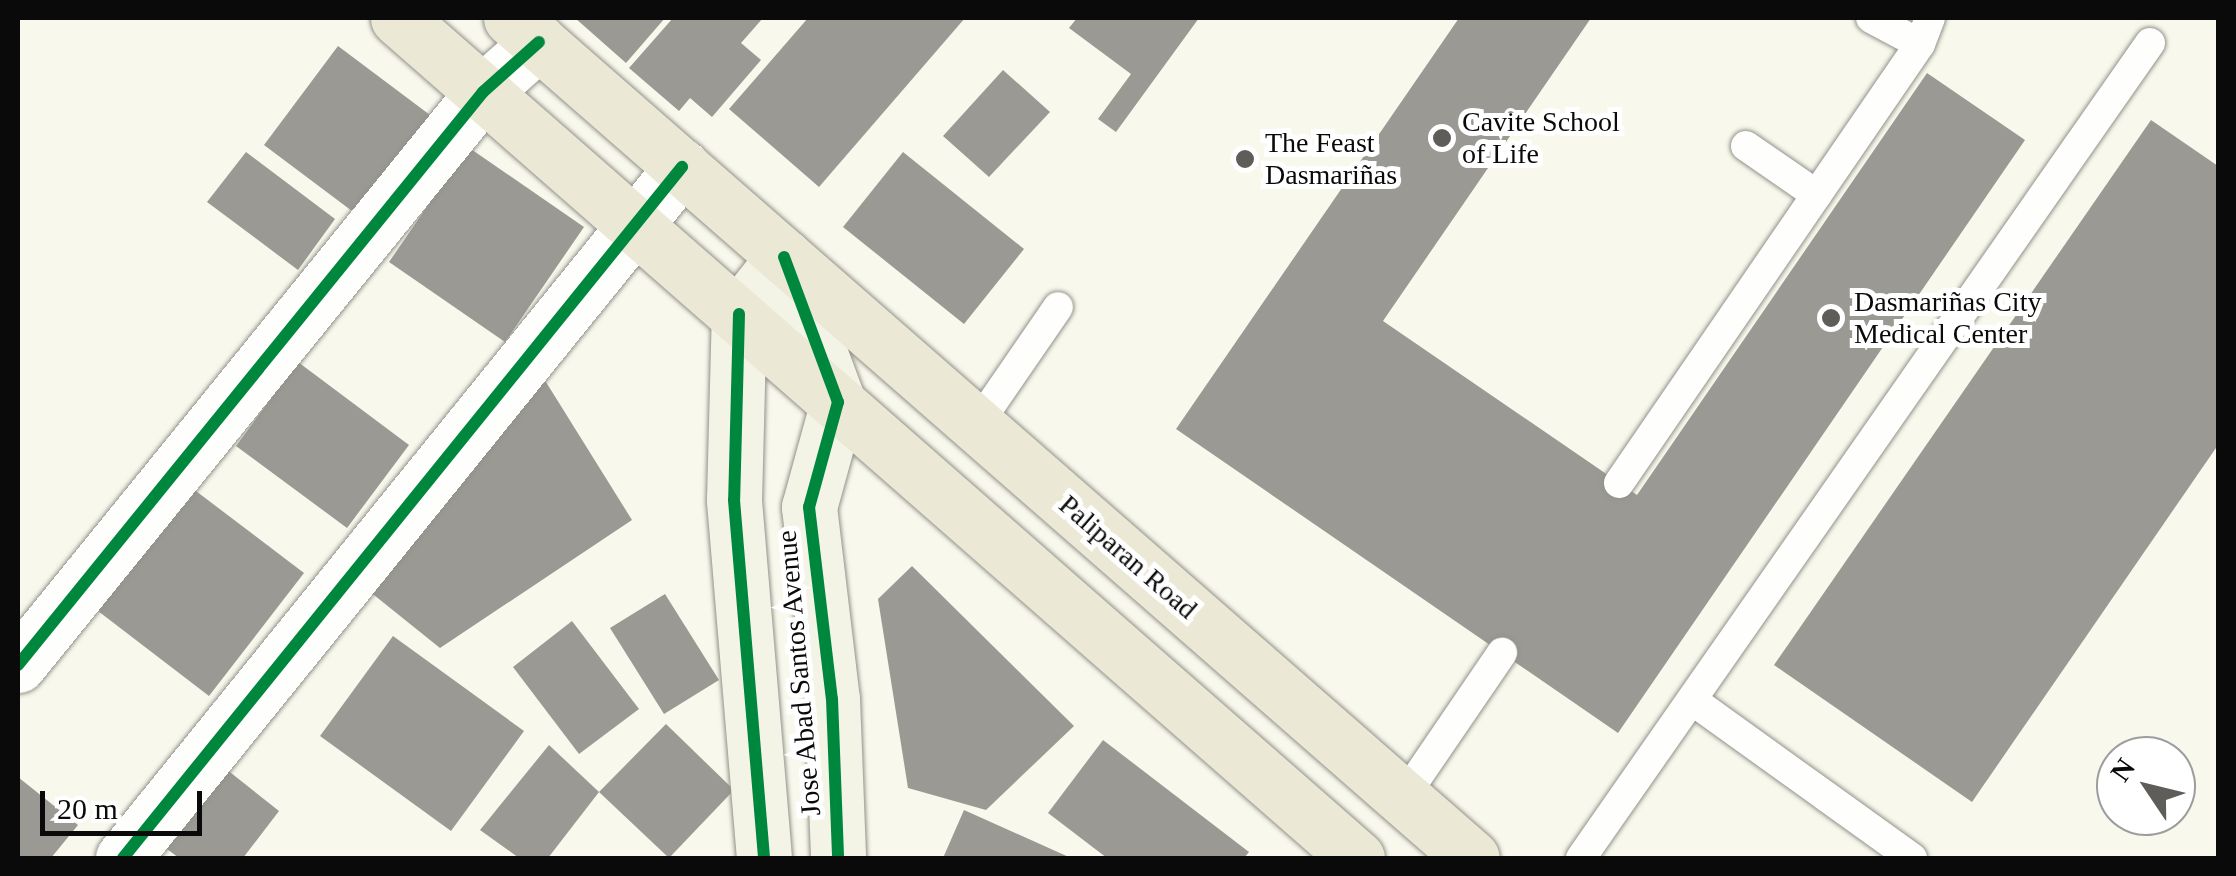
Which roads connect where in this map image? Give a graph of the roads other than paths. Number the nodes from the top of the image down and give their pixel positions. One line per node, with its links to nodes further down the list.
1 (398, 18): 6 (main road)
2 (1871, 18): 4 (lane)
3 (525, 30): 6 (street); 8 (main road, Paliparan Road)
4 (1925, 31): 9 (lane)
5 (2150, 44): 19 (lane)
6 (483, 92): 10 (main road); 18 (street)
7 (1746, 146): 9 (lane)
8 (682, 167): 10 (street); 11 (main road, Paliparan Road)
9 (1817, 195): 16 (lane)
10 (633, 222): 13 (main road); 21 (street)
11 (784, 257): 13 (main road); 14 (main road); 15 (main road, Paliparan Road)
12 (1058, 307): 15 (lane)
13 (739, 314): 14 (main road); 22 (main road, Jose Abad Santos Avenue)
14 (838, 402): 23 (main road, Jose Abad Santos Avenue); 24 (main road)
15 (977, 425): 20 (main road, Paliparan Road)
16 (1619, 483)
17 (1502, 653): 20 (lane)
18 (18, 665)
19 (1692, 700): 26 (lane); 27 (lane)
20 (1402, 798): 25 (main road, Paliparan Road)
21 (123, 858)
22 (764, 858)
23 (838, 858)
24 (1357, 858)
25 (1472, 858)
26 (1581, 858)
27 (1912, 858)

